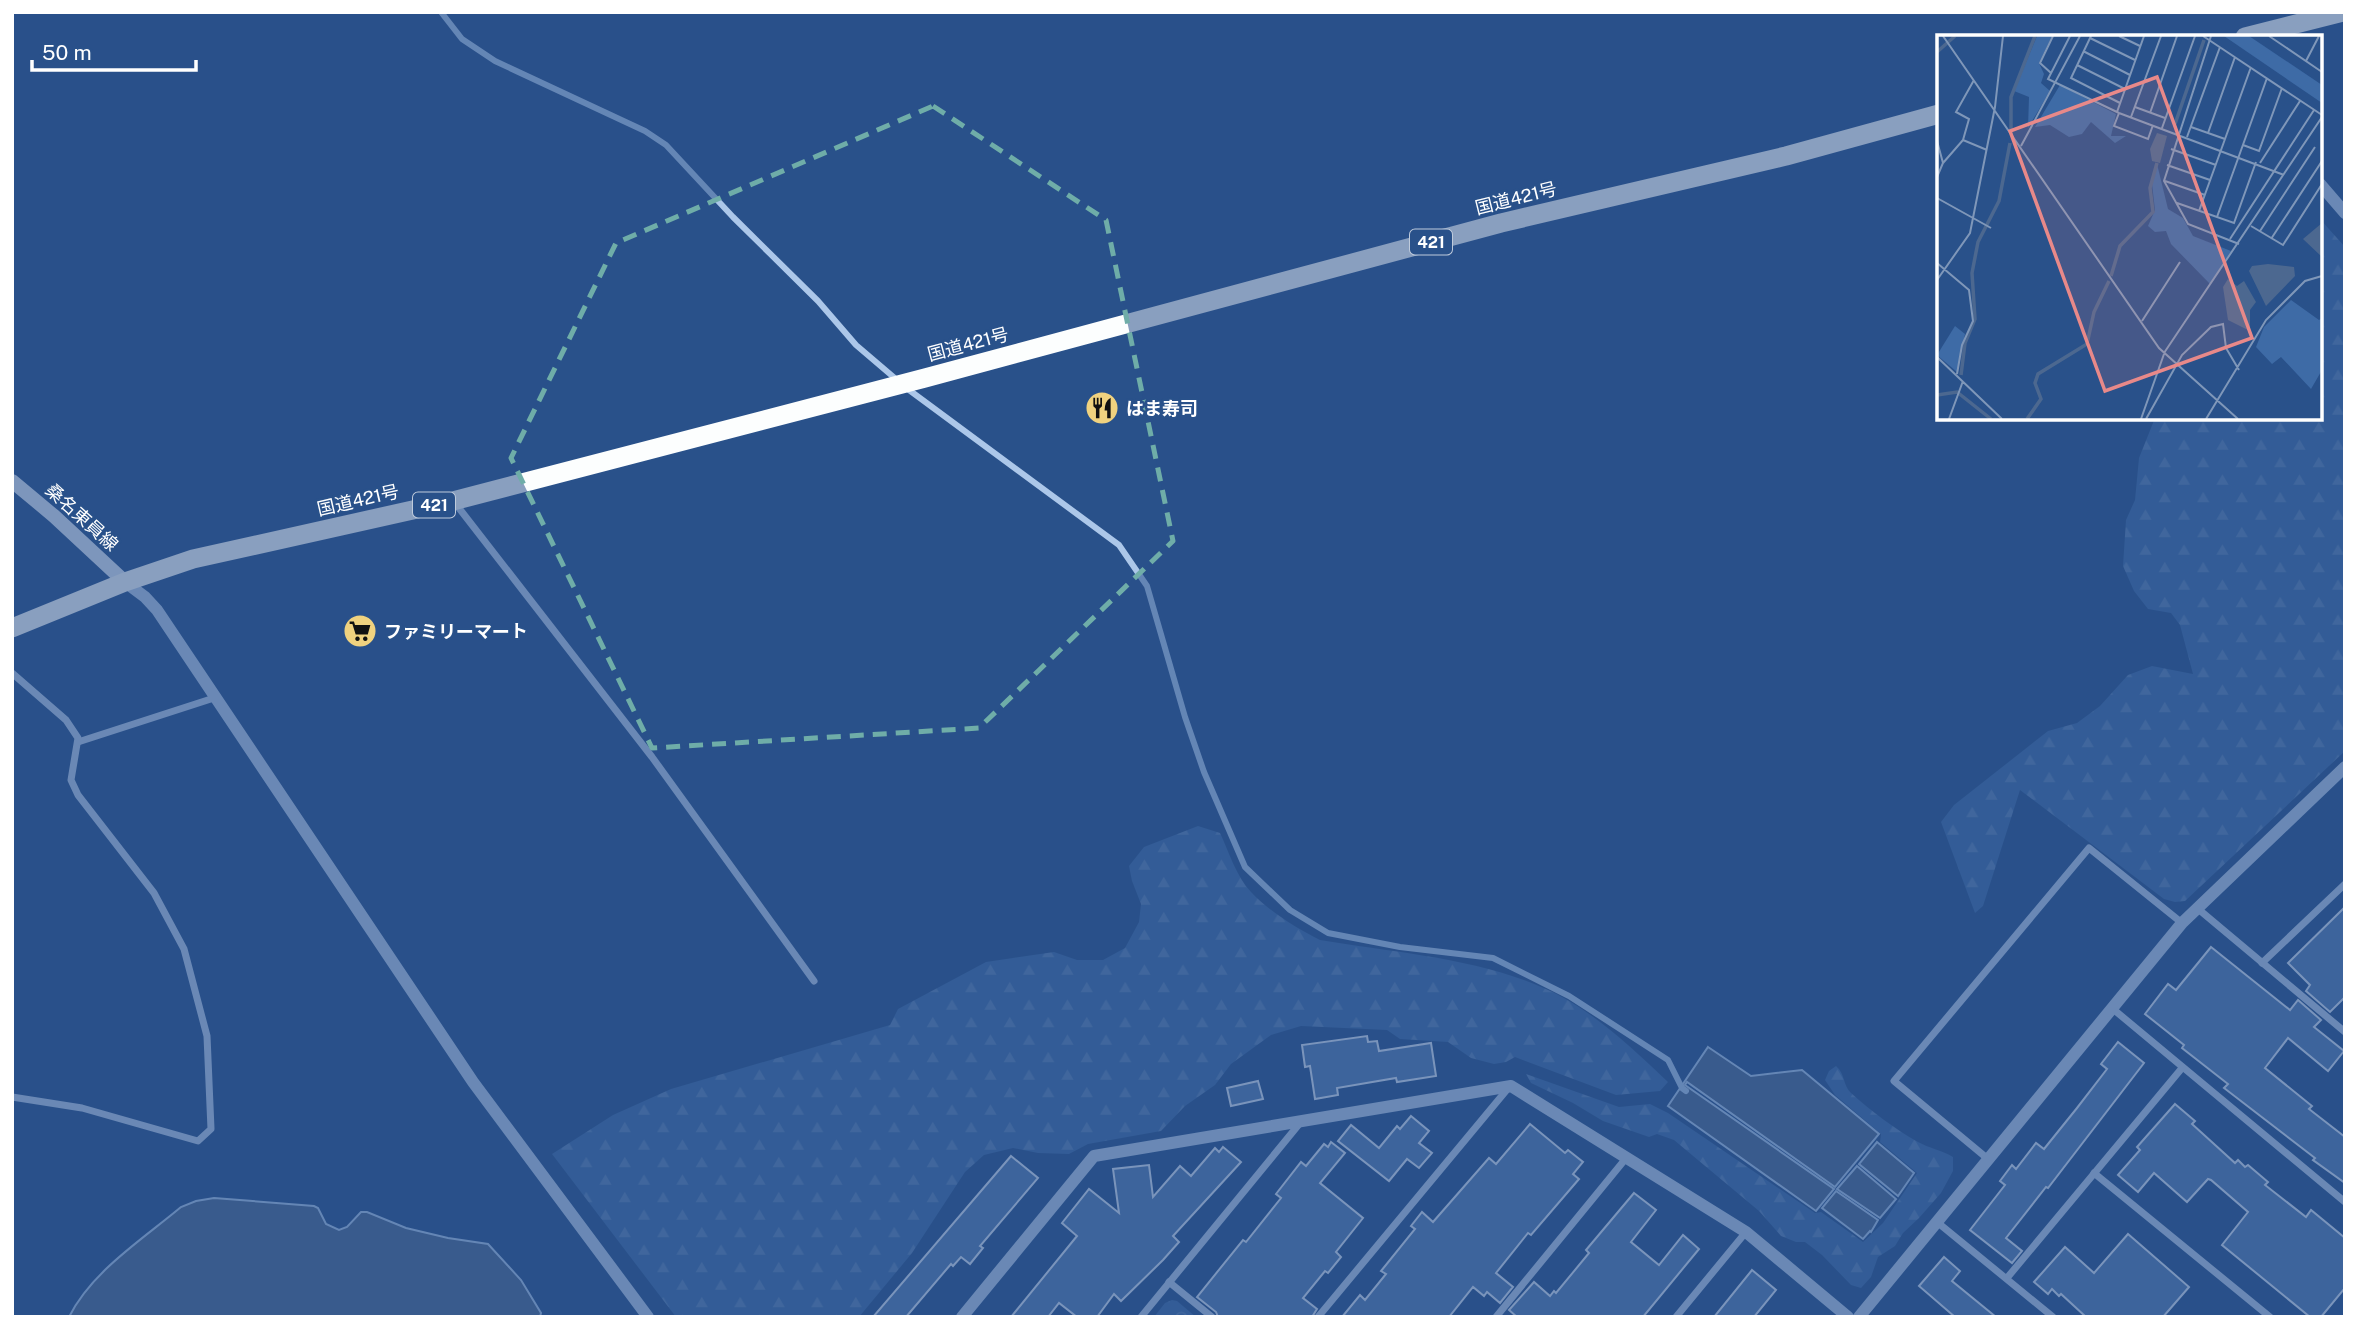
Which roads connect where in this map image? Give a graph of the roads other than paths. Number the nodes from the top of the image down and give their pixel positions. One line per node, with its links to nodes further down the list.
1 (2337, 14): 2 (highway)
2 (2253, 35)
3 (1937, 115): 7 (highway, 国道421号 / 421)
4 (2322, 186): 5 (street)
5 (2345, 213)
6 (12, 481): 8 (main road, 桑名東員線)
7 (453, 501): 8 (highway, 国道421号 / 421); 18 (street)
8 (125, 582): 9 (highway, 国道421号 / 421); 11 (street)
9 (12, 628)
10 (12, 673): 12 (street)
11 (214, 698): 12 (street); 33 (street)
12 (78, 742): 23 (street)
13 (2345, 767): 15 (street)
14 (2345, 884): 17 (street)
15 (2197, 908): 16 (street); 17 (street)
16 (2182, 923): 19 (street); 26 (street)
17 (2262, 963): 20 (street)
18 (814, 981)
19 (2113, 1009): 21 (street); 26 (street)
20 (2345, 1032)
21 (2182, 1068): 27 (street); 28 (street)
22 (1511, 1086): 24 (street); 25 (street); 37 (street)
23 (12, 1097)
24 (1300, 1123): 32 (street); 34 (street)
25 (1627, 1157): 30 (street); 38 (street)
26 (1988, 1159): 29 (street)
27 (2094, 1173): 31 (street); 43 (street)
28 (2345, 1202)
29 (1937, 1222): 31 (street); 41 (street)
30 (1746, 1232): 39 (street); 40 (street)
31 (2007, 1278): 42 (street)
32 (1169, 1282): 35 (street); 36 (street)
33 (648, 1317)
34 (962, 1317)
35 (1141, 1317)
36 (1212, 1317)
37 (1318, 1317)
38 (1496, 1317)
39 (1676, 1317)
40 (1848, 1317)
41 (1859, 1317)
42 (2053, 1317)
43 (2270, 1317)

